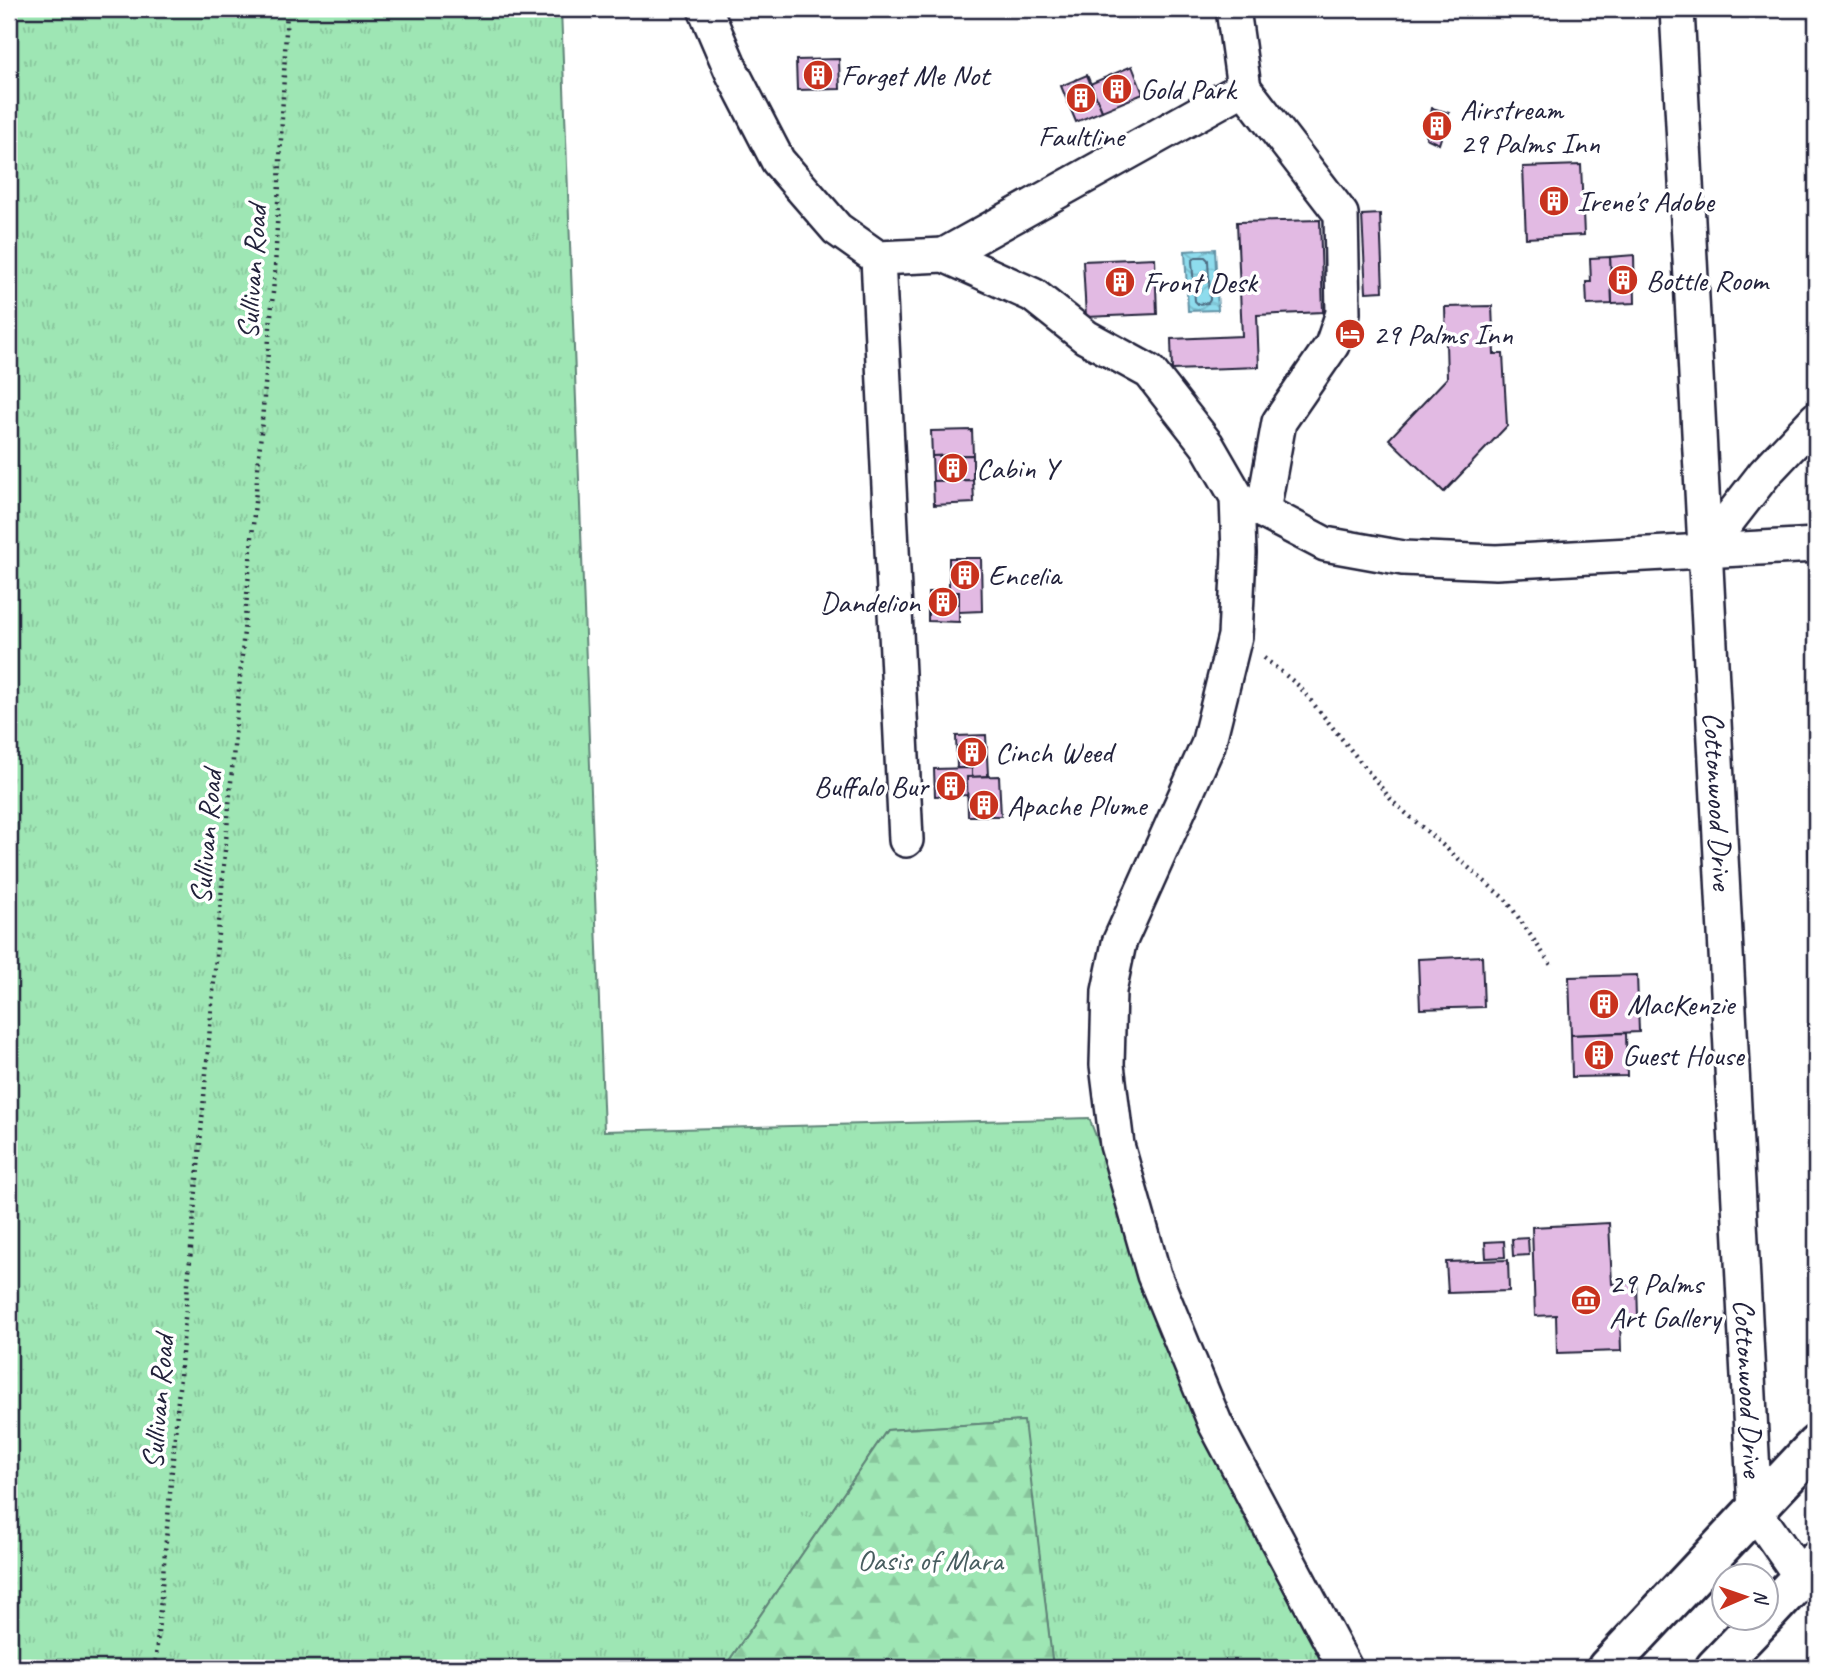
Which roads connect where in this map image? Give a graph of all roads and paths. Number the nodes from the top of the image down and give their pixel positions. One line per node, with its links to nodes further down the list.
1 (287, 9): 20 (path, Sullivan Road)
2 (705, 9): 7 (street)
3 (1233, 9): 5 (street)
4 (1676, 9): 11 (street, Cottonwood Drive)
5 (1244, 88): 6 (street); 9 (street)
6 (944, 255): 7 (street); 9 (street)
7 (878, 258): 13 (street)
8 (1816, 419): 11 (street)
9 (1250, 504): 11 (street); 12 (street)
10 (1816, 545): 11 (street)
11 (1705, 550): 16 (street, Cottonwood Drive)
12 (1235, 636): 14 (path); 21 (street)
13 (906, 840)
14 (1550, 965)
15 (1816, 1445): 16 (street)
16 (1755, 1511): 17 (street, Cottonwood Drive); 22 (street)
17 (1809, 1569): 18 (street)
18 (1780, 1599)
19 (1749, 1632): 23 (street)
20 (156, 1668)
21 (1345, 1668)
22 (1607, 1668)
23 (1715, 1668)

